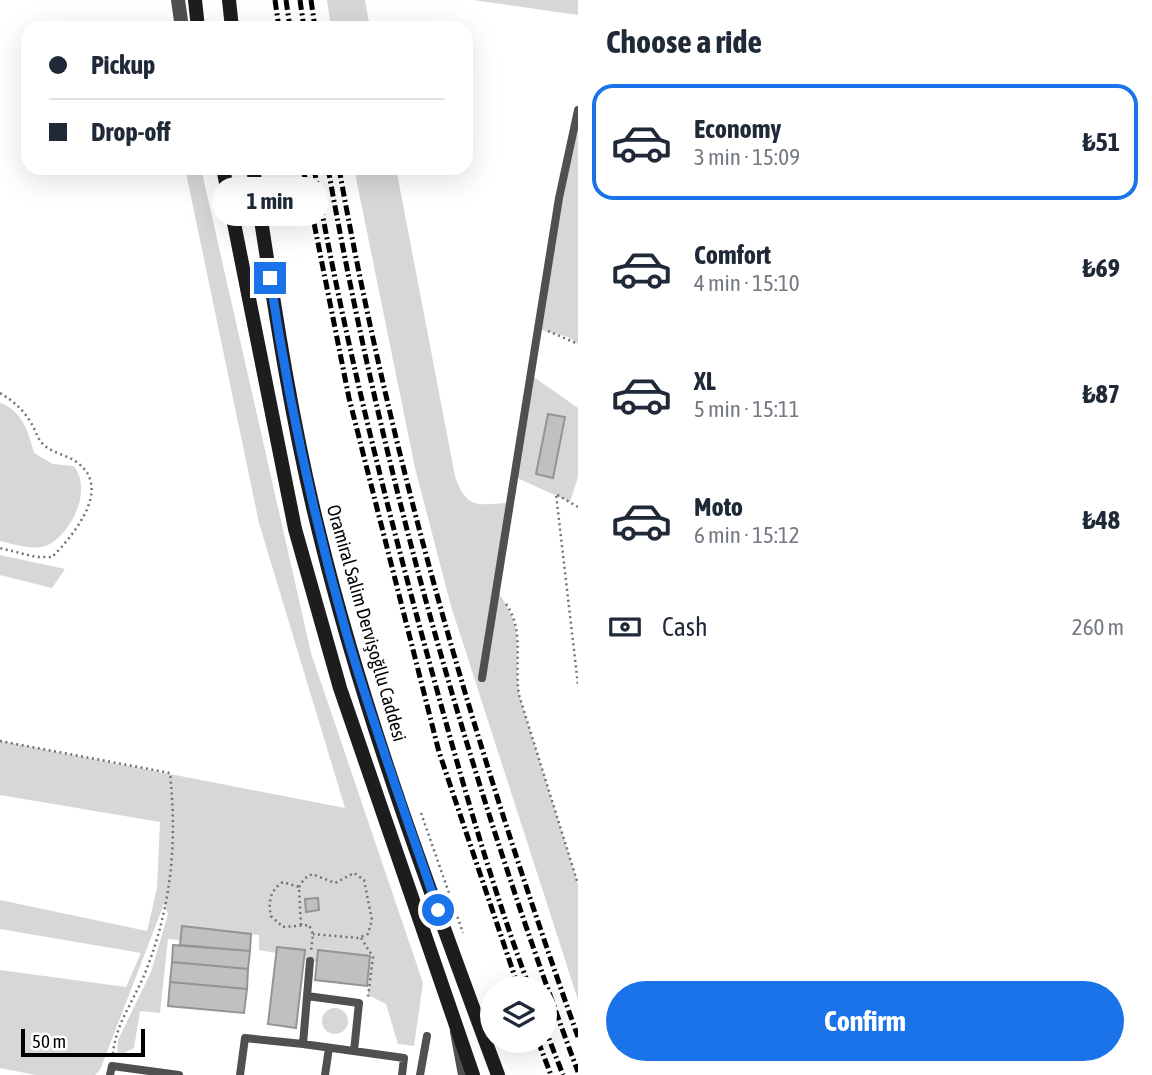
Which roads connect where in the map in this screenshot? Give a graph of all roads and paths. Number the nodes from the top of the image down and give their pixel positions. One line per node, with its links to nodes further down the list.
1 (178, 0): 4 (street)
2 (195, 0): 5 (main road)
3 (229, 0): 6 (main road)
4 (181, 21)
5 (197, 21)
6 (231, 21)
7 (578, 110): 10 (lane)
8 (224, 175): 29 (main road)
9 (254, 175): 42 (main road, Oramiral Salim Dervişoğllu Caddesi)
10 (538, 328): 11 (path); 15 (lane)
11 (578, 344)
12 (0, 393): 14 (path)
13 (578, 507): 17 (path)
14 (0, 548)
15 (496, 590): 16 (lane); 20 (path)
16 (482, 678)
17 (578, 685)
18 (0, 741): 34 (path)
19 (418, 804): 24 (path)
20 (578, 884)
21 (299, 887): 22 (path); 22 (path); 25 (path)
22 (301, 925): 23 (path)
23 (313, 934): 25 (path); 26 (path)
24 (464, 935)
25 (361, 938): 27 (path)
26 (310, 961): 28 (lane)
27 (370, 995)
28 (307, 996): 31 (lane); 33 (lane)
29 (454, 1026): 40 (lane); 41 (main road)
30 (427, 1036): 39 (lane)
31 (303, 1044): 32 (lane); 36 (lane)
32 (329, 1048): 33 (lane); 37 (lane)
33 (354, 1051): 38 (lane)
34 (111, 1071): 35 (lane)
35 (179, 1075)
36 (240, 1075)
37 (325, 1075)
38 (402, 1075)
39 (420, 1075)
40 (462, 1075)
41 (472, 1075)
42 (498, 1075)

